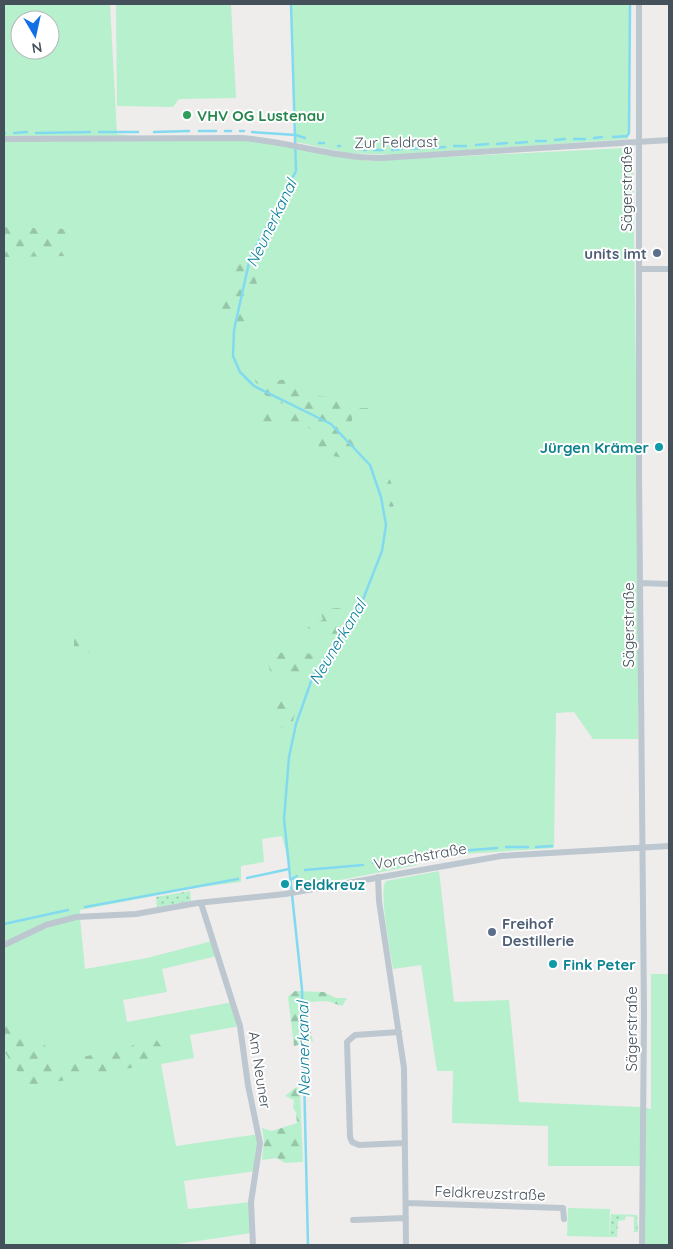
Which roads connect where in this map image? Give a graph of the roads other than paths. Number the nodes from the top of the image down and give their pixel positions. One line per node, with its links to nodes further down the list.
1 (639, 4): 4 (street, Sägerstraße)
2 (4, 139): 4 (street, Zur Feldrast)
3 (669, 140): 4 (street, Zur Feldrast)
4 (639, 142): 5 (street, Sägerstraße)
5 (639, 269): 6 (street); 7 (street, Sägerstraße)
6 (669, 269)
7 (640, 583): 8 (street); 10 (street, Sägerstraße)
8 (669, 584)
9 (669, 846): 10 (street, Vorachstraße)
10 (643, 847): 11 (street, Vorachstraße); 22 (street, Sägerstraße)
11 (378, 877): 12 (street, Vorachstraße); 14 (street)
12 (201, 902): 13 (street, Vorachstraße); 20 (street, Am Neuner)
13 (4, 945)
14 (398, 1032): 15 (street); 15 (street)
15 (406, 1143): 16 (street)
16 (406, 1203): 17 (street); 18 (street, Feldkreuzstraße)
17 (406, 1218): 19 (street); 21 (street)
18 (564, 1218)
19 (353, 1220)
20 (253, 1245)
21 (406, 1245)
22 (642, 1245)

